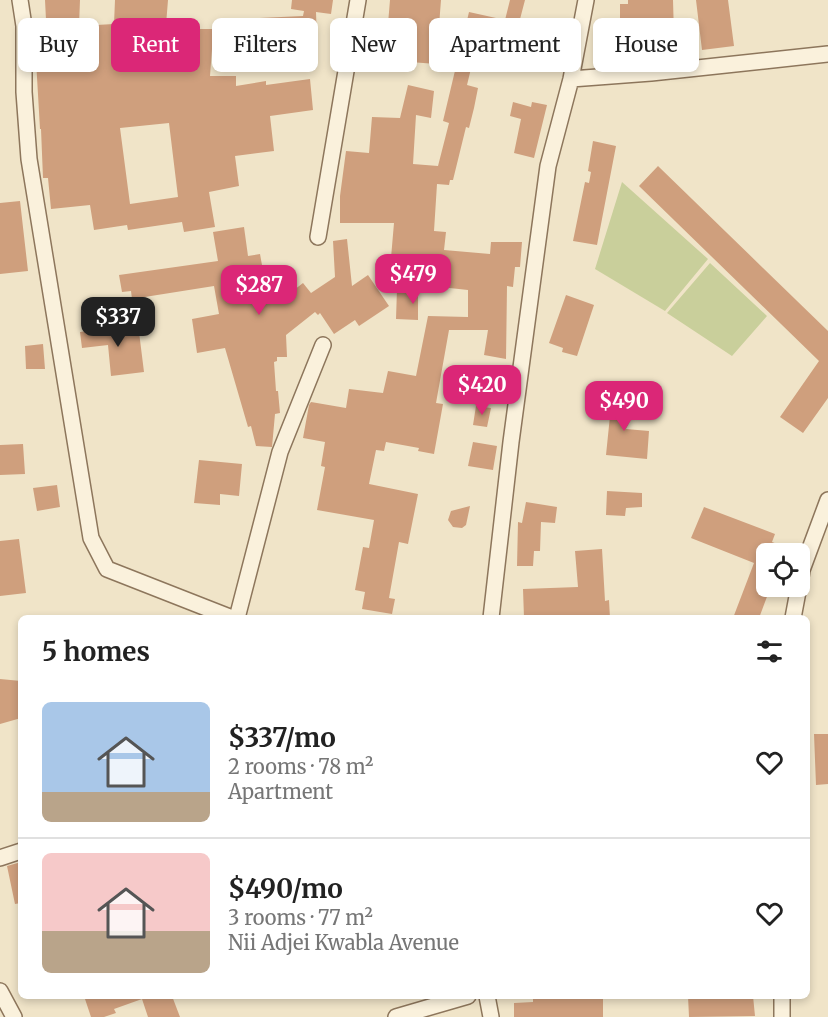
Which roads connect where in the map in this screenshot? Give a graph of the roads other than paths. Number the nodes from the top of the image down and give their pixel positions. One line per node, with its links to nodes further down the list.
1 (20, 0): 11 (street)
2 (358, 0): 6 (street)
3 (586, 0): 5 (street)
4 (828, 54): 5 (street)
5 (571, 80): 13 (street)
6 (318, 237)
7 (324, 345): 12 (street)
8 (828, 500): 9 (street)
9 (810, 548)
10 (797, 597): 14 (street)
11 (224, 615)
12 (238, 615)
13 (491, 615)
14 (794, 615)
15 (18, 852): 16 (street)
16 (0, 858)
17 (0, 991): 21 (street)
18 (458, 999): 22 (street)
19 (488, 999): 23 (street)
20 (782, 999): 24 (street)
21 (14, 1017)
22 (396, 1017)
23 (491, 1017)
24 (782, 1017)

